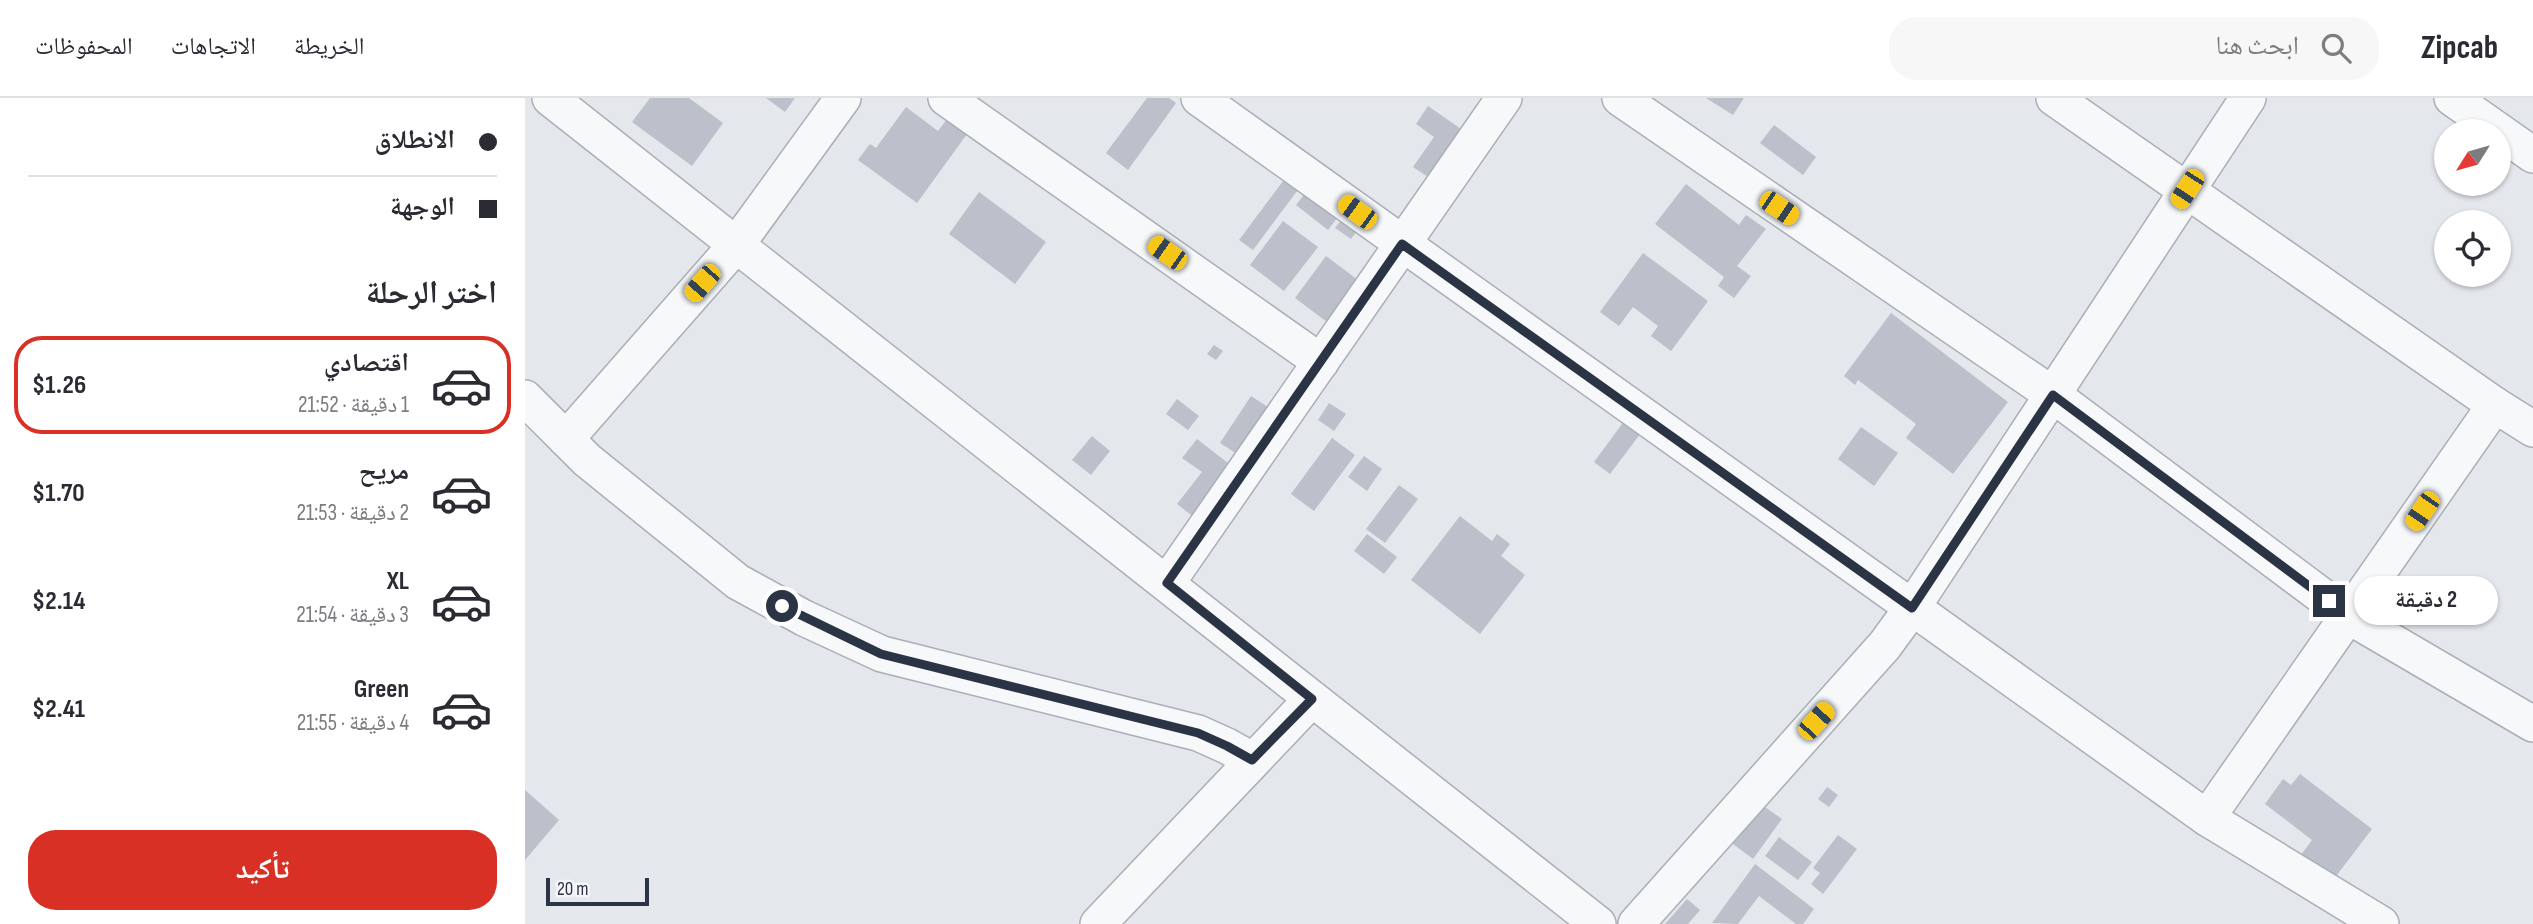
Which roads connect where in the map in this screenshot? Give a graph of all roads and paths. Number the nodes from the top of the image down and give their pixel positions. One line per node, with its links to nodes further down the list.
1 (550, 98): 12 (street)
2 (843, 98): 12 (street)
3 (946, 98): 14 (street)
4 (1199, 98): 13 (street)
5 (1504, 98): 13 (street)
6 (1620, 98): 15 (street)
7 (2054, 98): 11 (street)
8 (2248, 98): 11 (street)
9 (2452, 98): 10 (street)
10 (2533, 155)
11 (2187, 189): 15 (street); 17 (street)
12 (737, 244): 19 (street); 20 (street)
13 (1402, 244): 14 (street); 21 (street)
14 (1321, 362): 20 (street)
15 (2053, 395): 21 (street); 22 (street)
16 (525, 398): 19 (street)
17 (2495, 405): 18 (street); 22 (street)
18 (2533, 429)
19 (566, 439): 25 (street)
20 (1167, 583): 23 (street)
21 (1912, 608): 26 (street); 29 (street)
22 (2350, 617): 24 (street); 26 (street)
23 (1312, 699): 25 (street); 28 (street)
24 (2533, 724)
25 (1252, 760): 27 (street)
26 (2207, 818): 30 (street)
27 (1098, 924)
28 (1598, 924)
29 (1636, 924)
30 (2381, 924)

